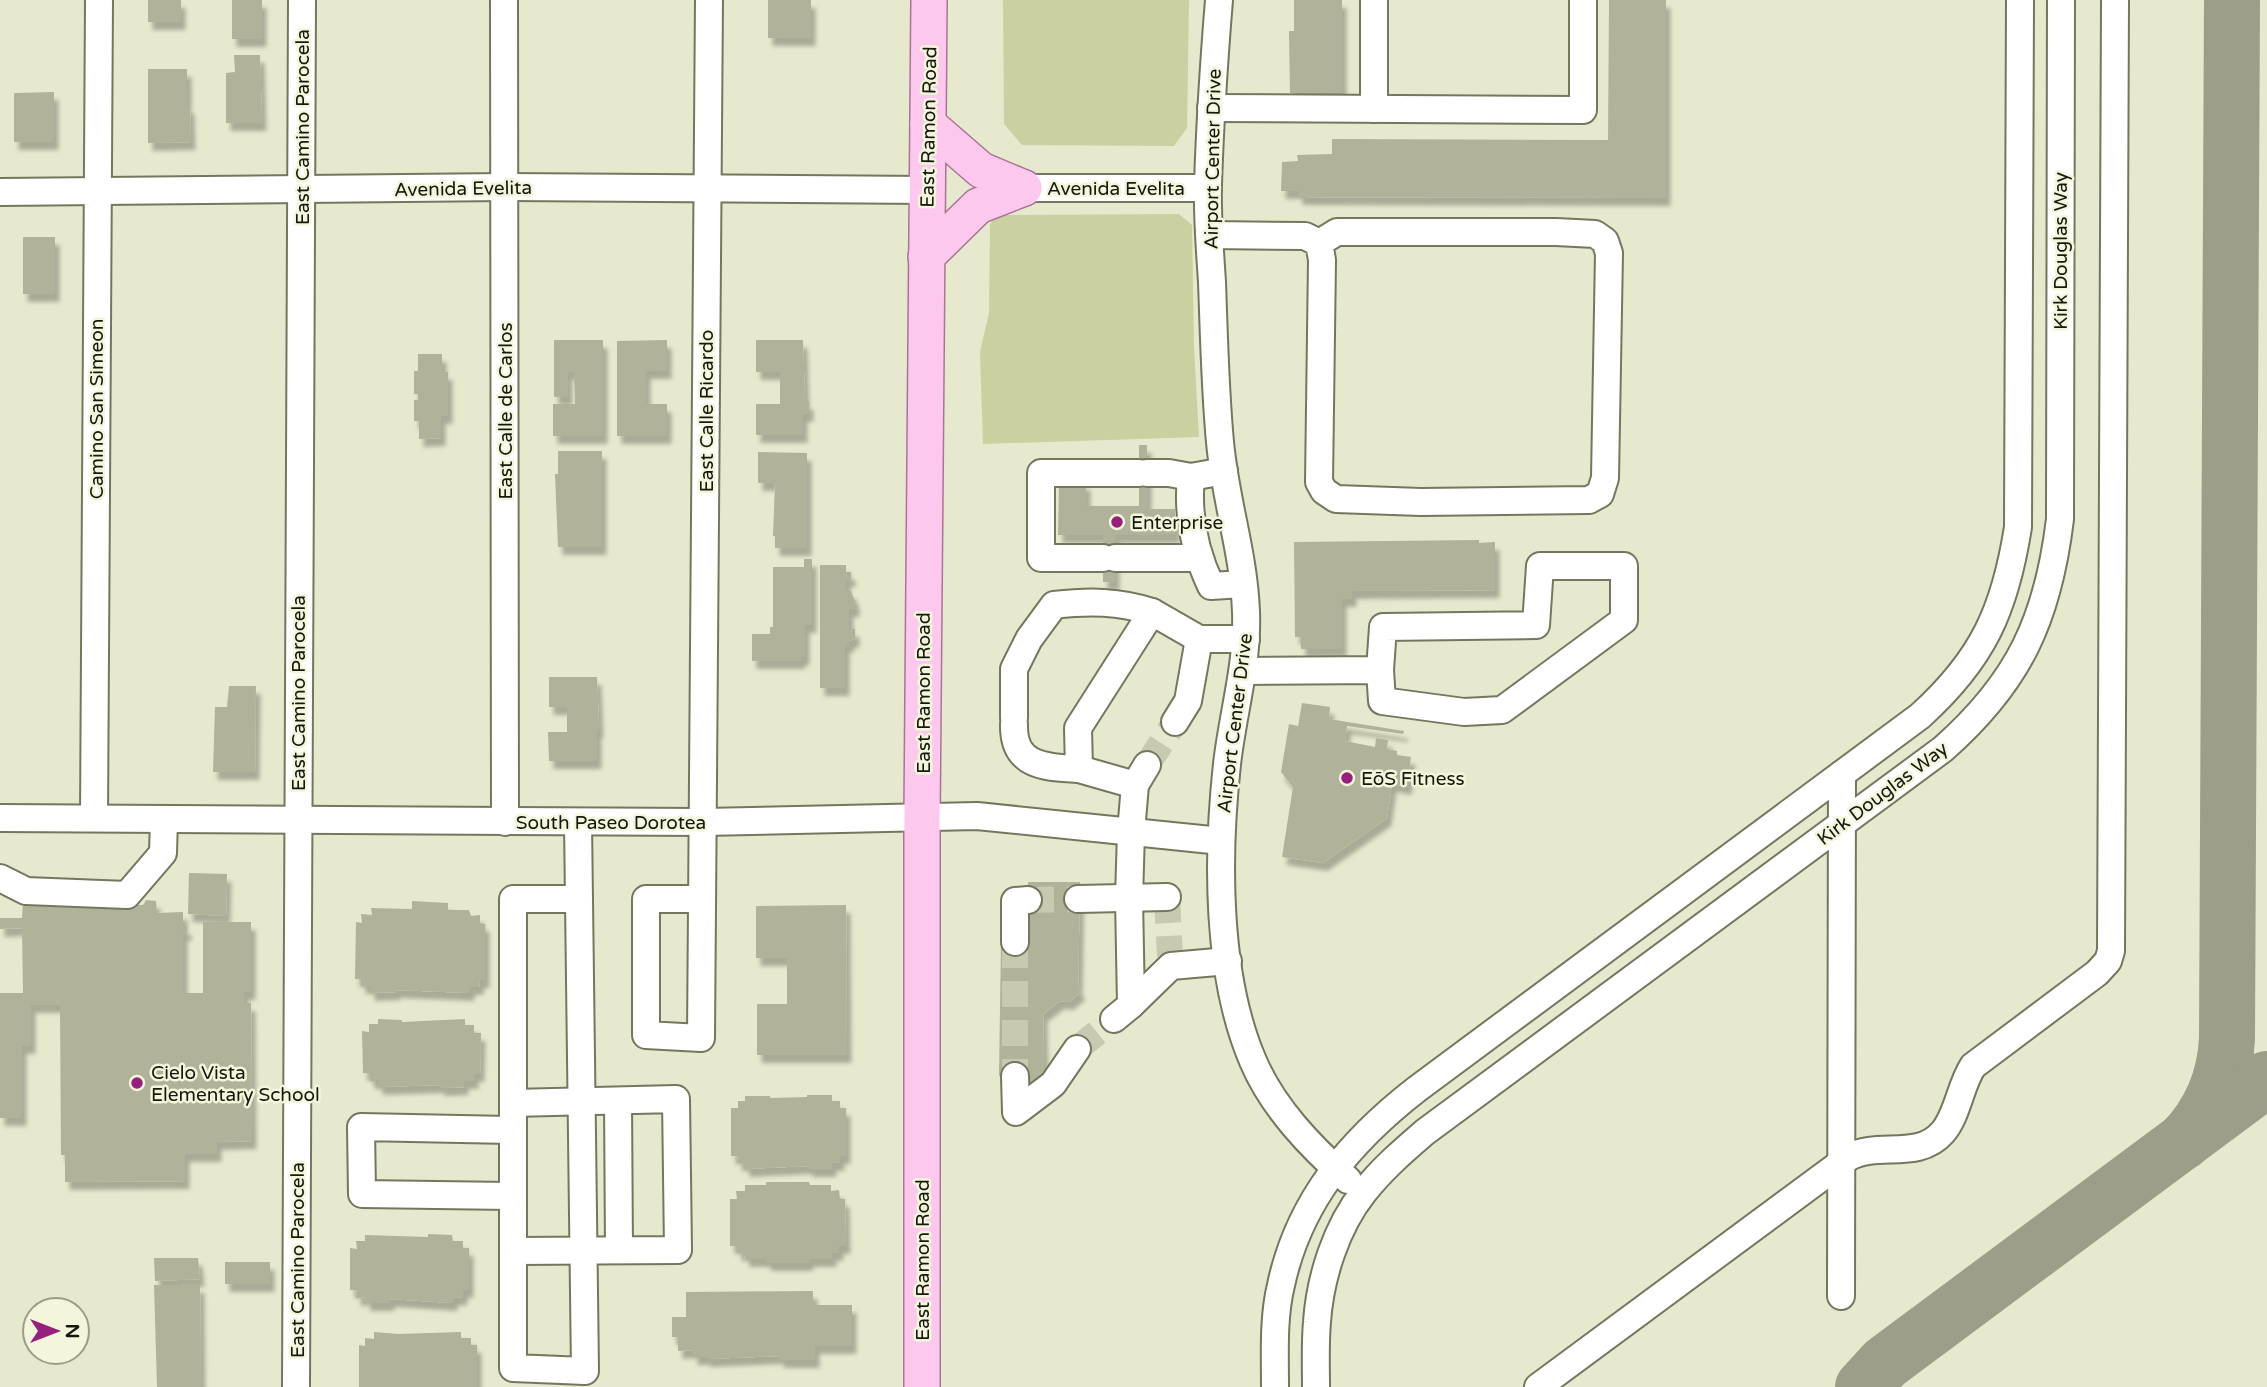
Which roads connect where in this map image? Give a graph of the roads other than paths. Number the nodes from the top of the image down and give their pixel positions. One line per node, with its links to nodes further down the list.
1 (99, 0): 24 (street, Camino San Simeon)
2 (302, 0): 21 (street, East Camino Parocela)
3 (505, 0): 17 (street, East Calle de Carlos)
4 (709, 0): 20 (street, East Calle Ricardo)
5 (929, 0): 16 (main road, East Ramon Road)
6 (1219, 0): 14 (street, Airport Center Drive)
7 (1374, 0): 15 (street)
8 (1583, 0): 15 (street)
9 (2020, 0): 12 (street, Kirk Douglas Way)
10 (2062, 0): 13 (street, Kirk Douglas Way)
11 (2115, 0): 65 (street)
12 (2020, 102): 13 (street); 39 (street, Kirk Douglas Way)
13 (2061, 102): 48 (street, Kirk Douglas Way)
14 (1212, 108): 15 (street); 19 (street, Airport Center Drive)
15 (1374, 110)
16 (928, 124): 18 (main road); 22 (main road, East Ramon Road)
17 (505, 187): 20 (street, Avenida Evelita); 21 (street, Avenida Evelita); 45 (street, East Calle de Carlos)
18 (1024, 188): 19 (street, Avenida Evelita); 27 (main road)
19 (1208, 188): 25 (street, Airport Center Drive)
20 (708, 189): 22 (street, Avenida Evelita); 47 (street, East Calle Ricardo)
21 (302, 190): 24 (street, Avenida Evelita); 44 (street, East Camino Parocela)
22 (927, 190): 27 (main road, East Ramon Road)
23 (0, 192): 24 (street, Avenida Evelita)
24 (98, 192): 41 (street, Camino San Simeon)
25 (1210, 235): 26 (street); 28 (street, Airport Center Drive)
26 (1319, 243): 26 (street)
27 (926, 257): 42 (main road, East Ramon Road)
28 (1224, 471): 29 (street); 31 (street, Airport Center Drive)
29 (1191, 477): 30 (street); 30 (street)
30 (1197, 558): 31 (street)
31 (1243, 584): 34 (street, Airport Center Drive)
32 (1152, 612): 33 (street); 38 (street); 38 (street)
33 (1199, 639): 34 (street); 37 (street)
34 (1246, 639): 36 (street, Airport Center Drive)
35 (1380, 670): 35 (street); 36 (street)
36 (1244, 671): 50 (street, Airport Center Drive)
37 (1182, 711)
38 (1079, 769): 49 (street)
39 (1842, 774): 48 (street); 66 (street, Kirk Douglas Way)
40 (0, 818): 41 (street, South Paseo Dorotea)
41 (94, 818): 43 (street, South Paseo Dorotea)
42 (922, 818): 47 (street, South Paseo Dorotea); 49 (street, South Paseo Dorotea); 75 (main road, East Ramon Road)
43 (164, 819): 44 (street, South Paseo Dorotea); 51 (street)
44 (298, 821): 45 (street, South Paseo Dorotea); 74 (street, East Camino Parocela)
45 (505, 822): 46 (street, South Paseo Dorotea)
46 (578, 822): 47 (street, South Paseo Dorotea); 54 (street)
47 (704, 822): 55 (street, East Calle Ricardo)
48 (1842, 823): 65 (street); 67 (street, Kirk Douglas Way)
49 (1131, 832): 50 (street, South Paseo Dorotea); 53 (street)
50 (1221, 841): 59 (street, Airport Center Drive)
51 (0, 878)
52 (1167, 897): 53 (street)
53 (1129, 898): 57 (street); 59 (street)
54 (579, 899): 63 (street); 64 (street)
55 (702, 899): 55 (street, East Calle Ricardo)
56 (1028, 900): 58 (street)
57 (1078, 900)
58 (1015, 942)
59 (1228, 961): 66 (street, Airport Center Drive)
60 (1077, 1049): 61 (street)
61 (1015, 1076)
62 (618, 1101): 63 (street); 69 (street); 69 (street)
63 (582, 1103): 64 (street); 71 (street)
64 (513, 1116): 68 (street); 68 (street)
65 (1842, 1161): 72 (street); 78 (street)
66 (1335, 1168): 67 (street, Airport Center Drive); 76 (street, Kirk Douglas Way)
67 (1363, 1193): 77 (street, Kirk Douglas Way)
68 (513, 1196): 70 (street)
69 (620, 1250): 71 (street)
70 (513, 1251): 71 (street); 73 (street)
71 (583, 1251): 73 (street)
72 (1841, 1296)
73 (585, 1379)
74 (296, 1387)
75 (922, 1387)
76 (1275, 1387)
77 (1316, 1387)
78 (1538, 1387)

